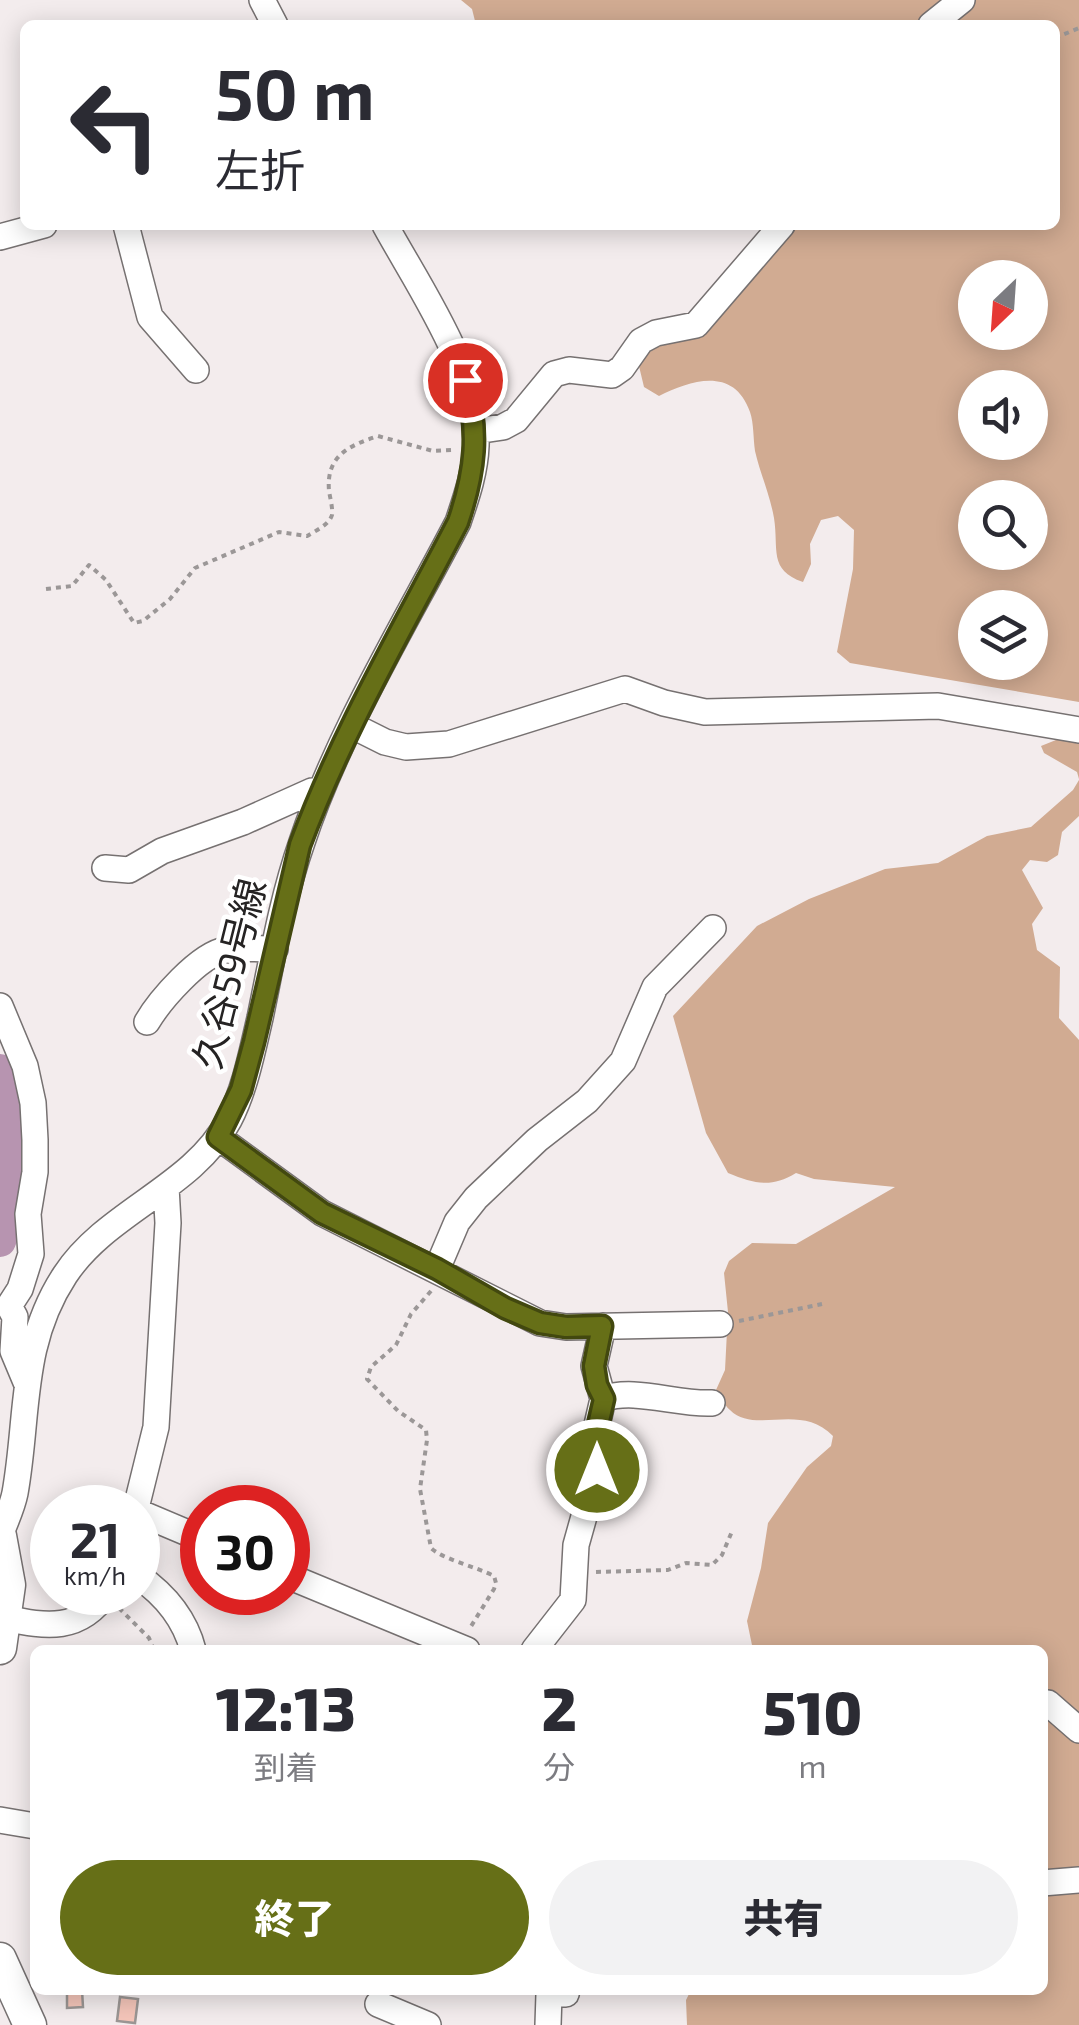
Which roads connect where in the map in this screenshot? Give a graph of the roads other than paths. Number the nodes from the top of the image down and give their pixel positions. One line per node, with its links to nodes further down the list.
1 (962, 0): 2 (street)
2 (937, 20)
3 (27, 230): 7 (street)
4 (127, 230): 8 (street)
5 (388, 230): 9 (street, 久谷59号線)
6 (778, 230): 9 (street)
7 (0, 238)
8 (196, 370)
9 (476, 439): 10 (street, 久谷59号線)
10 (352, 726): 11 (street); 12 (street, 久谷59号線)
11 (1079, 730)
12 (320, 792): 13 (street); 15 (street, 久谷59号線)
13 (105, 868)
14 (713, 928): 22 (street)
15 (275, 949): 17 (street); 18 (street, 久谷59号線)
16 (0, 1006): 21 (street)
17 (148, 1022)
18 (218, 1137): 19 (street, 久谷59号線); 22 (street)
19 (166, 1187): 20 (street, 久谷59号線); 28 (street)
20 (83, 1252): 21 (street); 25 (street, 久谷59号線)
21 (31, 1254): 25 (street)
22 (437, 1269): 24 (street)
23 (720, 1324): 24 (street)
24 (602, 1326): 26 (street)
25 (26, 1382): 29 (street, 久谷59号線)
26 (604, 1399): 27 (street); 36 (street)
27 (712, 1404)
28 (143, 1485)
29 (0, 1536): 33 (main road)
30 (310, 1585): 35 (street)
31 (160, 1597): 34 (street)
32 (88, 1615): 33 (street)
33 (3, 1633)
34 (192, 1645)
35 (459, 1645)
36 (538, 1645)
37 (1048, 1703): 38 (street)
38 (1079, 1730)
39 (0, 1820): 40 (street)
40 (30, 1825)
41 (1079, 1880): 42 (street)
42 (1048, 1883)
43 (0, 1959): 46 (main road)
44 (549, 1995): 48 (street)
45 (377, 2006): 47 (street)
46 (30, 2025)
47 (428, 2025)
48 (548, 2025)

